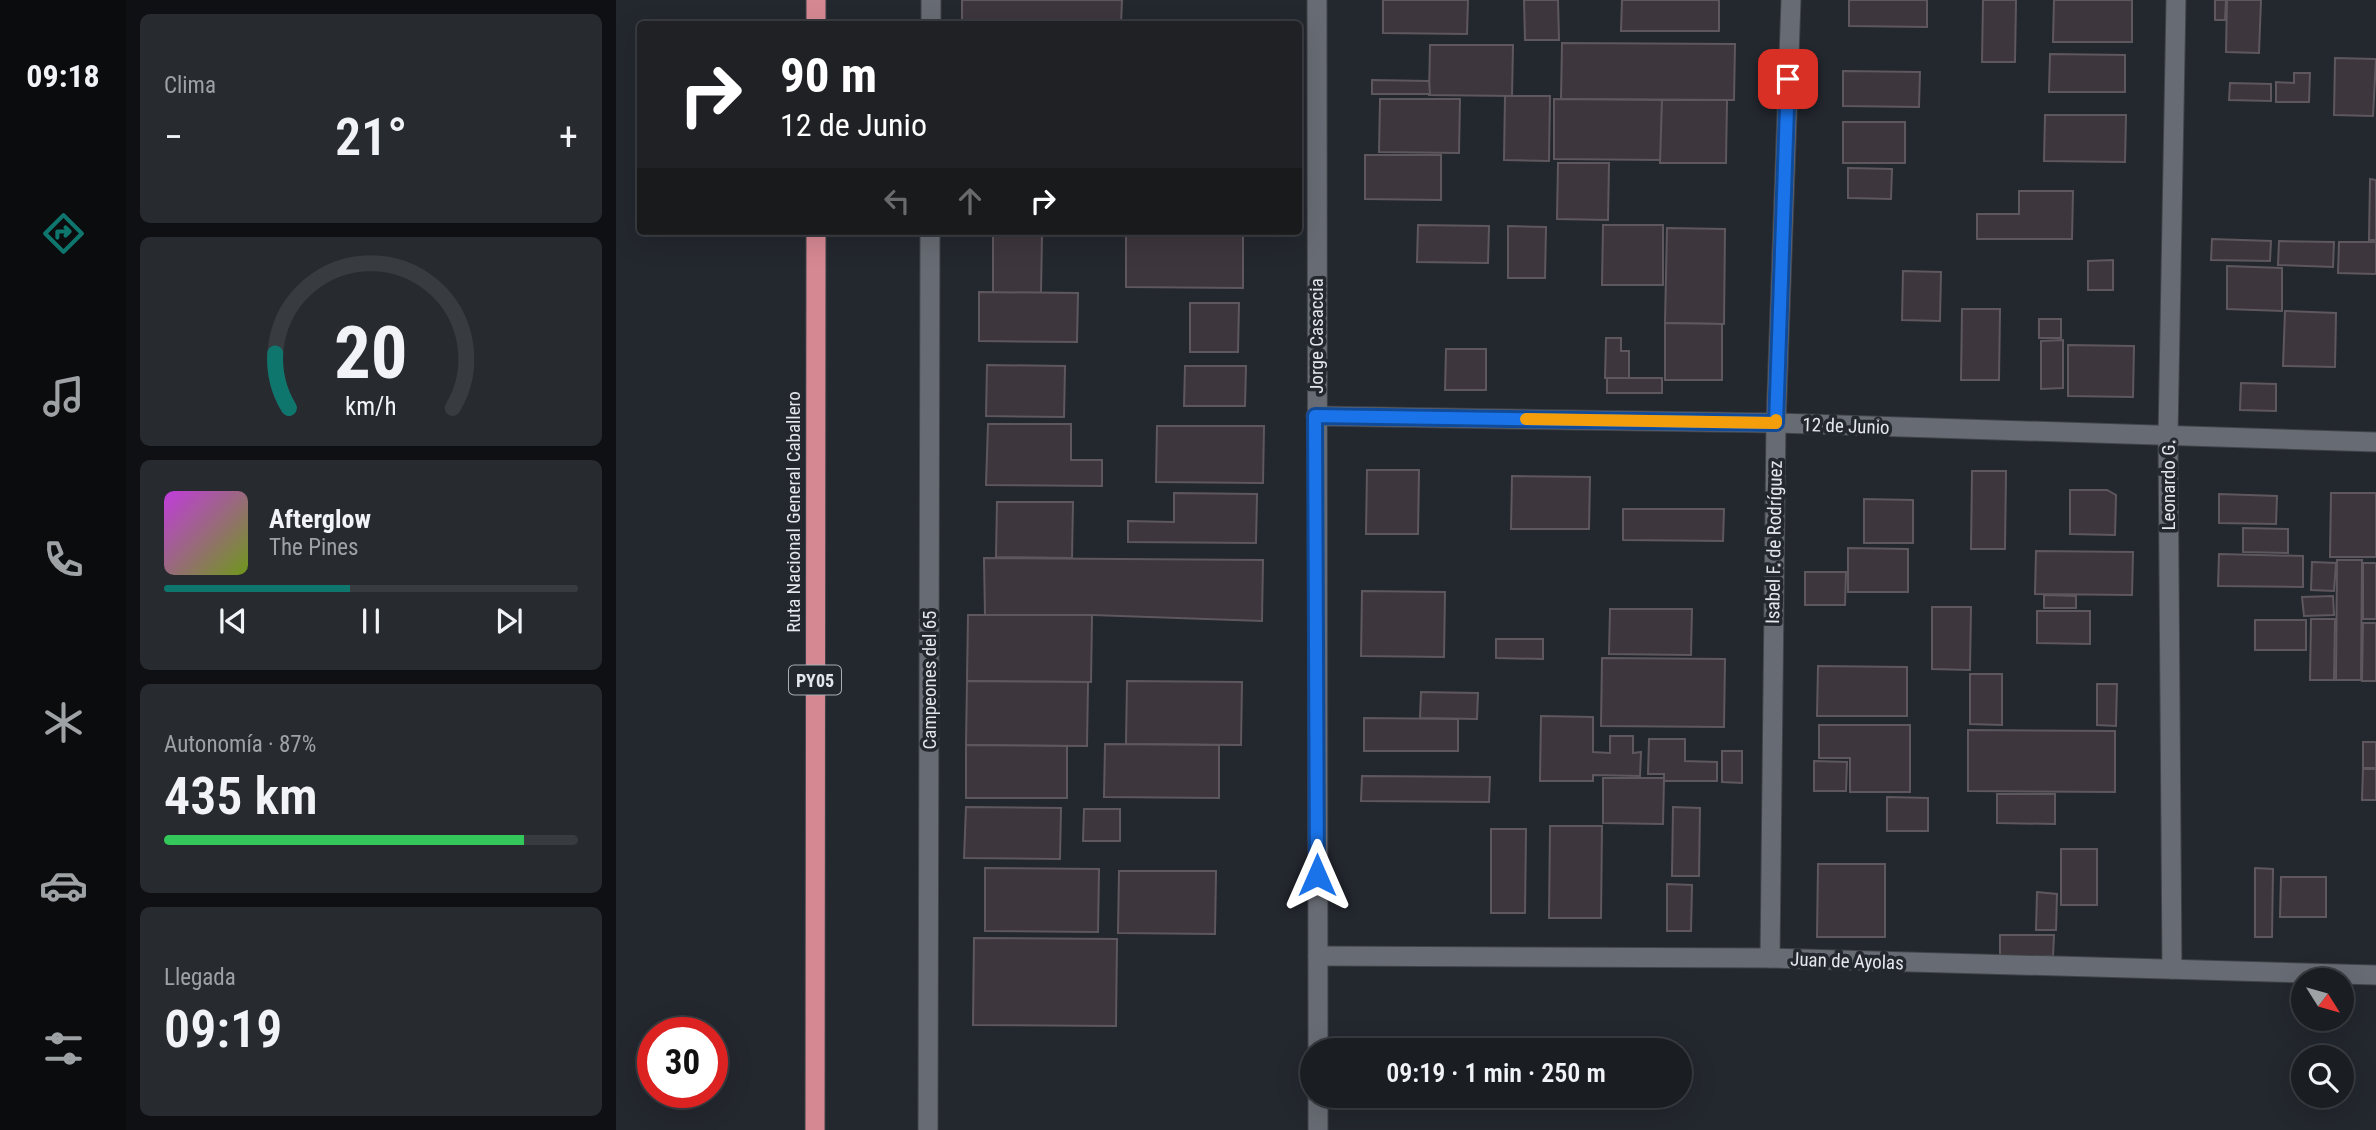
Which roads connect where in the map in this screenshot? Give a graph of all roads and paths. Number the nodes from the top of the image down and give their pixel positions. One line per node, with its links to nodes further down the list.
1 (816, 0): 6 (highway)
2 (931, 0): 7 (street)
3 (1317, 0): 10 (street, Jorge Casaccia)
4 (1791, 0): 11 (street, Isabel F. de Rodríguez)
5 (2176, 0): 12 (street, Leonardo G.)
6 (816, 21)
7 (931, 21)
8 (816, 235): 20 (highway, Ruta Nacional General Caballero / PY05)
9 (930, 235): 21 (street, Campeones del 65)
10 (1315, 416): 11 (street, 12 de Junio); 14 (street, Jorge Casaccia)
11 (1776, 423): 12 (street, 12 de Junio); 15 (street, Isabel F. de Rodríguez)
12 (2168, 437): 13 (street, 12 de Junio); 16 (street, Leonardo G.)
13 (2376, 442)
14 (1318, 956): 15 (street, Juan de Ayolas); 18 (street, Jorge Casaccia)
15 (1770, 958): 16 (street, Juan de Ayolas)
16 (2172, 969): 17 (street, Juan de Ayolas)
17 (2376, 975)
18 (1318, 1038)
19 (1318, 1108): 22 (street)
20 (815, 1130)
21 (928, 1130)
22 (1318, 1130)

